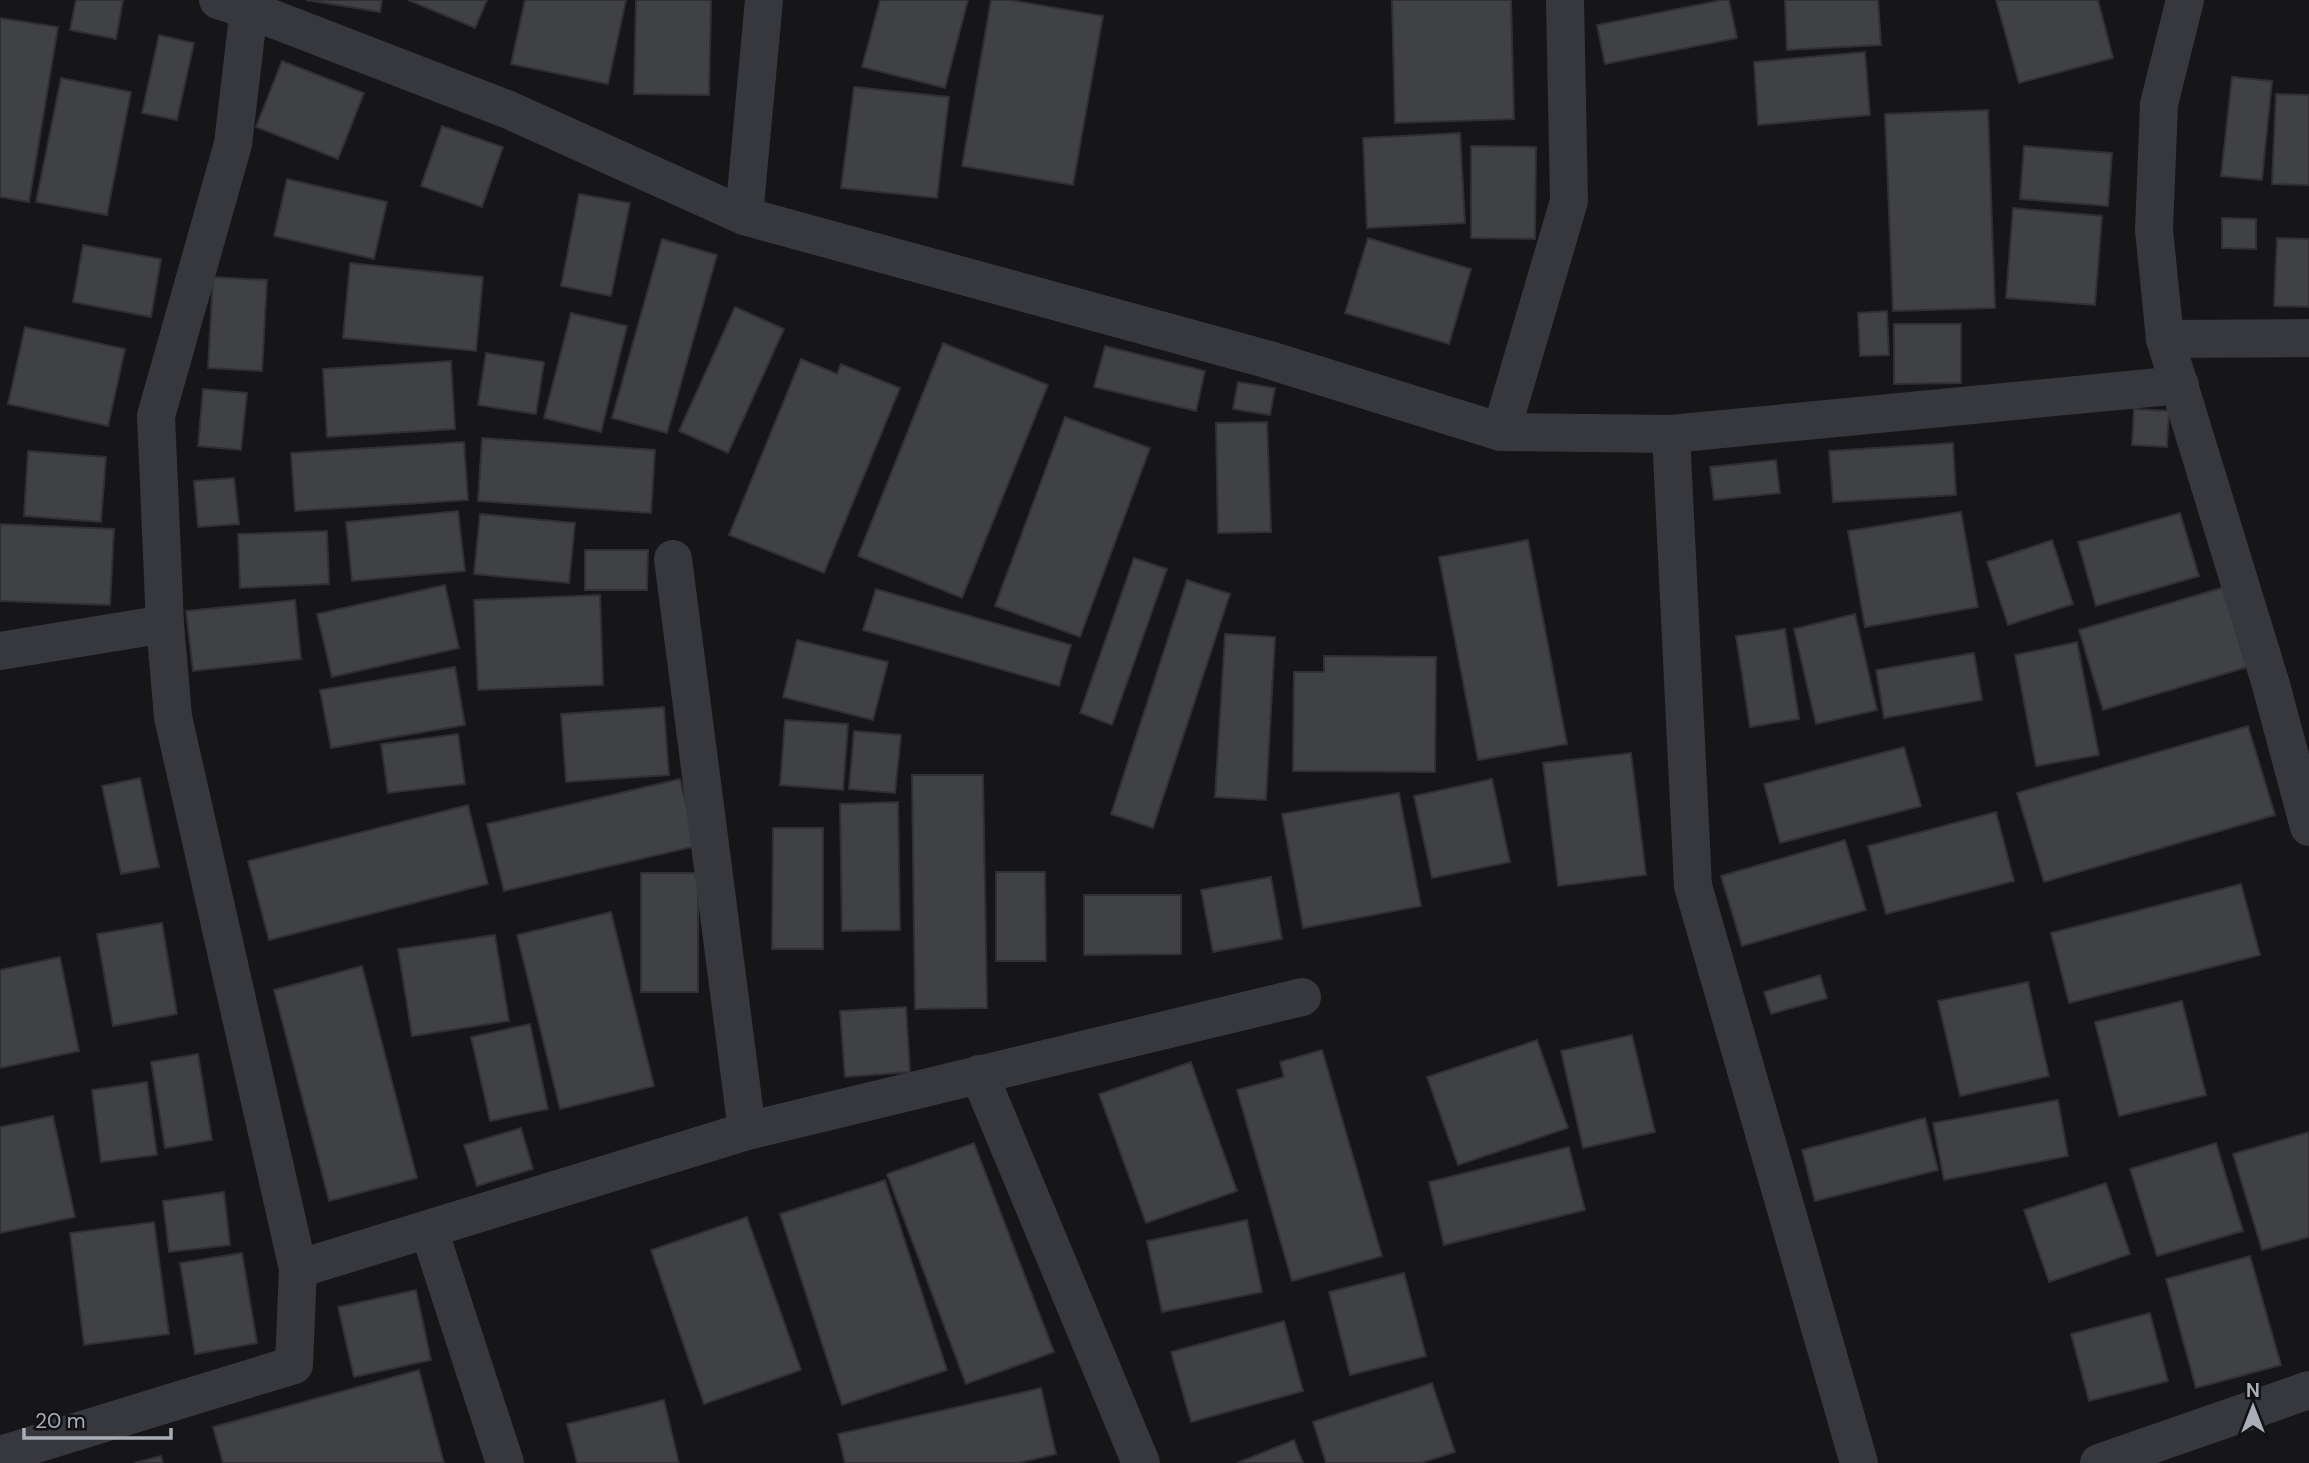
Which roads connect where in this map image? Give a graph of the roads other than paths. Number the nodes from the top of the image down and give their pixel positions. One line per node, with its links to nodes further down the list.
1 (764, 0): 5 (street)
2 (1565, 0): 9 (street)
3 (2185, 0): 7 (street)
4 (239, 3): 5 (street); 12 (street)
5 (744, 216): 9 (street)
6 (2309, 338): 7 (street)
7 (2165, 339): 8 (street)
8 (2180, 385): 10 (street); 14 (street)
9 (1501, 432): 10 (street)
10 (1671, 434): 24 (street)
11 (673, 559): 17 (street)
12 (165, 624): 13 (street); 19 (street)
13 (0, 651)
14 (2309, 827)
15 (1302, 997): 16 (street)
16 (979, 1074): 17 (street); 23 (street)
17 (747, 1131): 18 (street)
18 (429, 1230): 19 (street); 22 (street)
19 (298, 1269): 21 (street)
20 (2309, 1390): 25 (street)
21 (0, 1455)
22 (505, 1463)
23 (1141, 1463)
24 (1859, 1463)
25 (2099, 1463)

